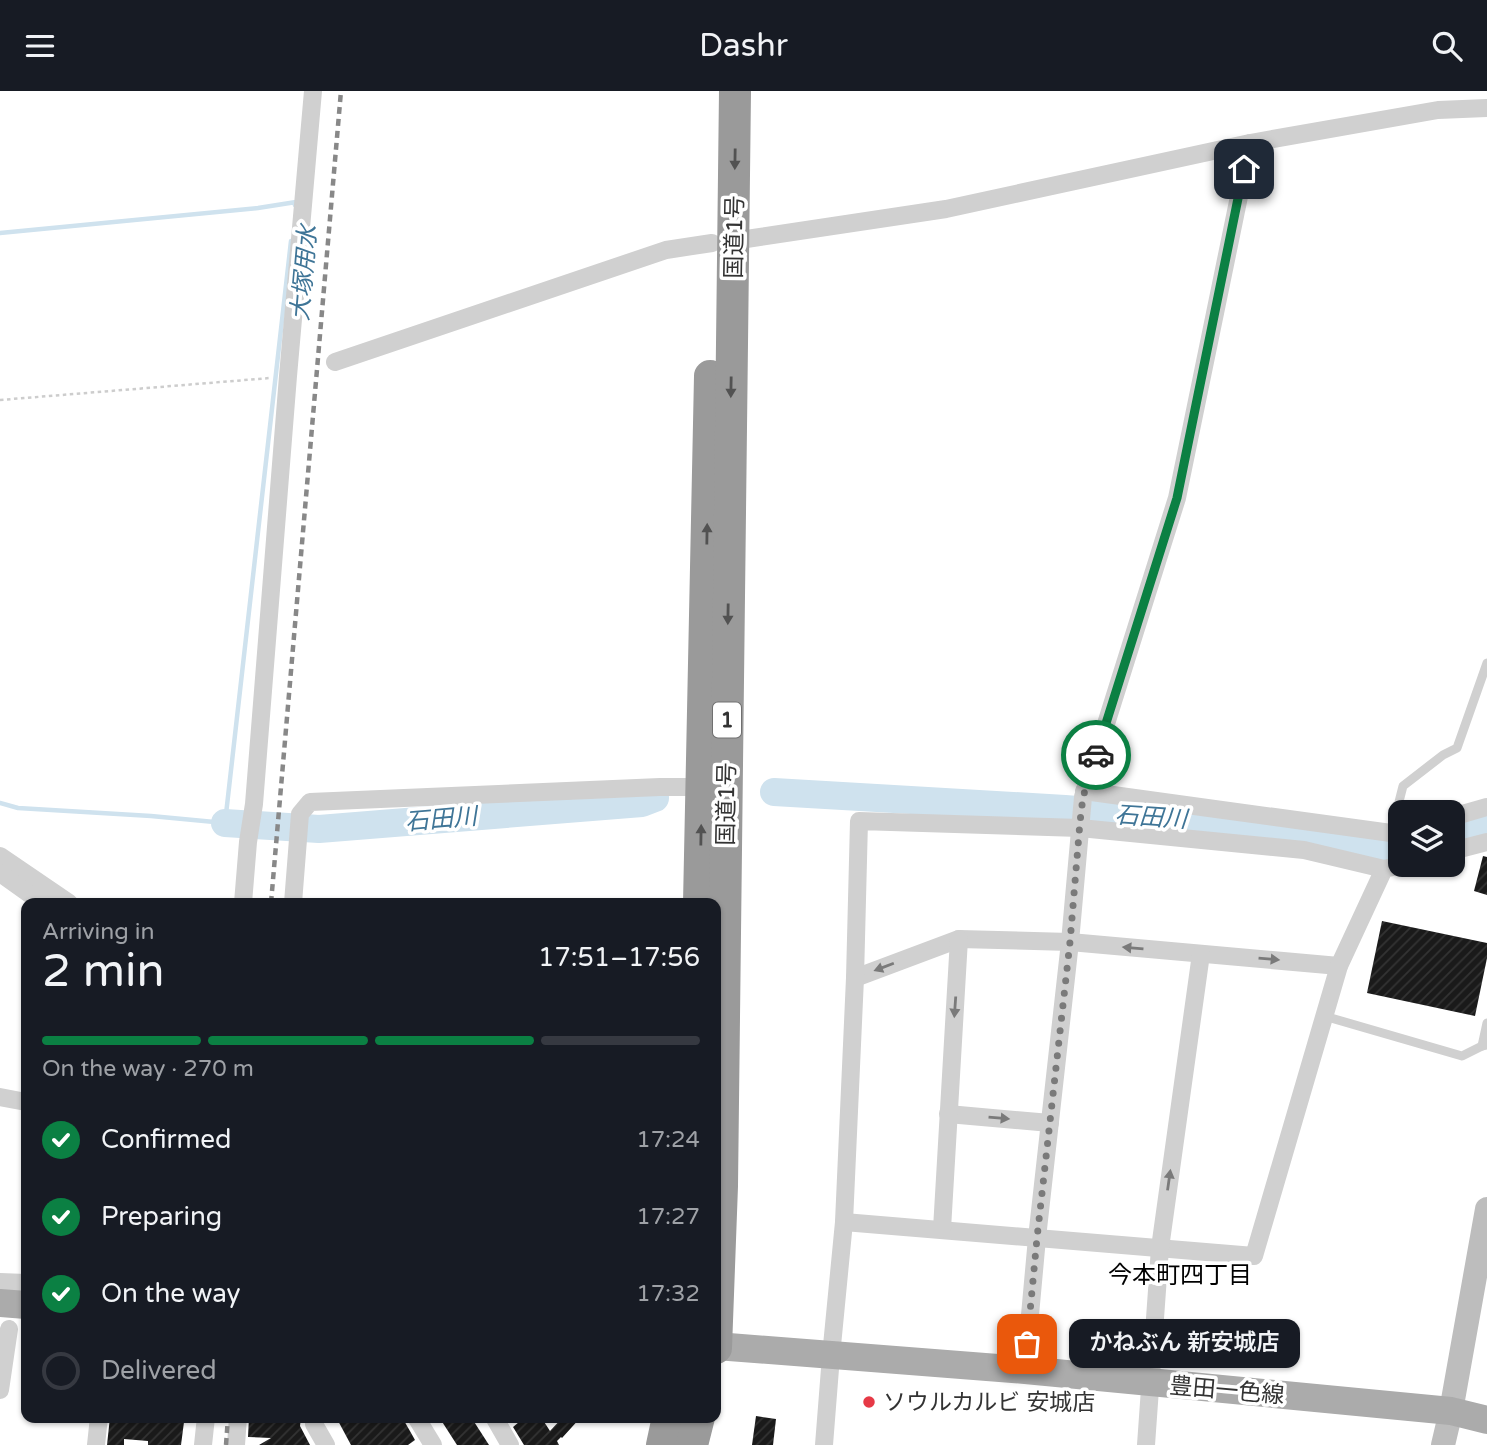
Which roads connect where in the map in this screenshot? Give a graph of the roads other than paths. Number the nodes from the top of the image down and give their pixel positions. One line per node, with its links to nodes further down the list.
1 (313, 91): 24 (street)
2 (714, 91): 6 (highway, 国道1号 / 1)
3 (735, 91): 6 (highway, 国道1号 / 1, one-way to 6)
4 (1487, 108): 5 (street)
5 (1250, 143): 6 (street); 10 (street)
6 (723, 242): 7 (street); 9 (highway, 国道1号 / 1, one-way to 6); 40 (highway, 国道1号 / 1, one-way to 40)
7 (335, 362)
8 (1487, 663): 11 (lane)
9 (702, 787): 25 (street); 26 (highway, 国道1号 / 1, one-way to 9)
10 (1084, 794): 14 (street); 15 (street)
11 (1401, 800)
12 (1487, 807): 13 (street)
13 (1465, 813)
14 (1080, 825): 19 (street); 28 (street); 31 (street)
15 (1388, 832)
16 (1487, 842): 17 (street)
17 (1465, 848)
18 (0, 856): 23 (street)
19 (1388, 866)
20 (0, 873): 22 (street)
21 (1388, 876): 30 (street)
22 (35, 898)
23 (62, 898)
24 (243, 898)
25 (293, 898)
26 (699, 898)
27 (960, 939): 28 (street); 31 (street, one-way to 31); 37 (street, one-way to 37)
28 (1070, 942): 29 (street, one-way to 28); 38 (street)
29 (1201, 954): 30 (street, one-way to 30); 44 (street, one-way to 29)
30 (1339, 966): 32 (street)
31 (855, 978): 41 (street)
32 (1324, 1016): 34 (lane); 44 (street)
33 (1487, 1023): 34 (lane)
34 (1485, 1046)
35 (0, 1097): 36 (street)
36 (21, 1101)
37 (948, 1114): 38 (street, one-way to 38); 42 (street)
38 (1050, 1123): 43 (street)
39 (1487, 1209): 47 (street)
40 (721, 1213)
41 (844, 1222): 42 (street); 50 (street)
42 (942, 1229): 43 (street)
43 (1037, 1238): 44 (street); 51 (street)
44 (1160, 1248): 52 (street)
45 (0, 1282): 46 (street)
46 (21, 1283)
47 (1480, 1294): 54 (street)
48 (9, 1323): 53 (street)
49 (721, 1347): 50 (main road, 豊田一色線)
50 (831, 1356): 51 (main road, 豊田一色線); 74 (street)
51 (1025, 1370): 52 (main road, 豊田一色線)
52 (1150, 1383): 54 (main road, 豊田一色線); 75 (street)
53 (0, 1390)
54 (1451, 1411): 55 (main road, 豊田一色線); 76 (street)
55 (1487, 1420)
56 (98, 1423): 65 (street)
57 (205, 1423): 66 (street)
58 (238, 1423): 67 (street)
59 (314, 1423): 68 (street)
60 (420, 1423): 69 (street)
61 (486, 1423): 70 (street)
62 (497, 1423): 71 (street)
63 (667, 1423): 72 (highway)
64 (698, 1423): 73 (highway)
65 (96, 1445)
66 (203, 1445)
67 (236, 1445)
68 (326, 1445)
69 (433, 1445)
70 (499, 1445)
71 (510, 1445)
72 (662, 1445)
73 (692, 1445)
74 (824, 1445)
75 (1146, 1445)
76 (1443, 1445)

